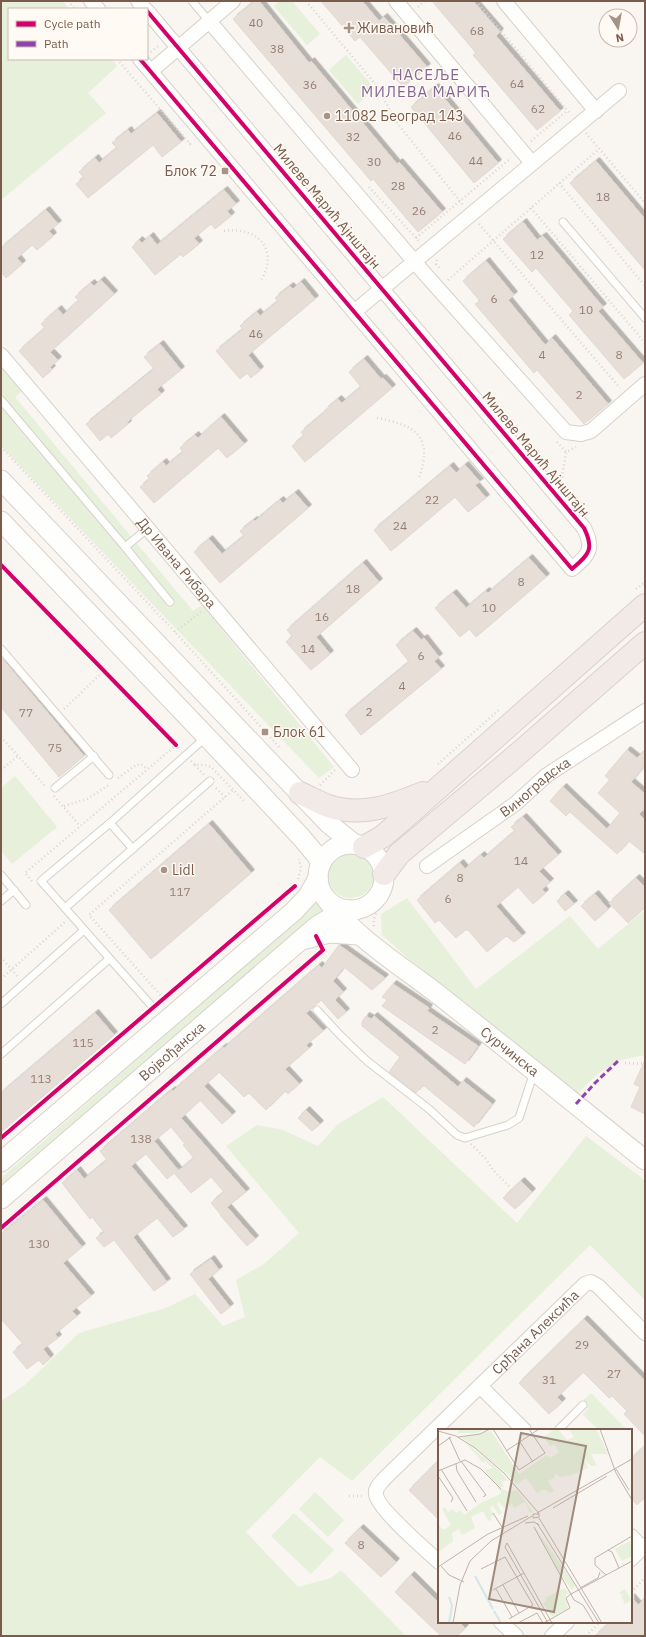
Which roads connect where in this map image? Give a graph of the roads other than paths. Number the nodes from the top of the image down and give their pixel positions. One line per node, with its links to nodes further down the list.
1 (192, 1): 6 (lane)
2 (233, 1): 6 (street)
3 (396, 1): 12 (street)
4 (504, 1): 11 (street)
5 (148, 12): 7 (street, Милеве Марић Ајнштајн)
6 (210, 21): 7 (street); 14 (street)
7 (178, 48): 9 (street); 15 (street, Милеве Марић Ајнштајн)
8 (141, 60): 9 (street, Милеве Марић Ајнштајн)
9 (151, 71): 16 (street, Милеве Марић Ајнштајн)
10 (619, 91): 11 (street, Милеве Марић Ајнштајн)
11 (596, 111): 12 (street, Милеве Марић Ајнштајн)
12 (532, 163): 14 (street, Милеве Марић Ајнштајн)
13 (563, 222): 17 (lane)
14 (414, 260): 15 (street, Милеве Марић Ајнштајн); 19 (street)
15 (381, 288): 16 (street); 16 (street, Милеве Марић Ајнштајн)
16 (354, 312)
17 (645, 318)
18 (1, 355): 23 (street, Др Ивана Рибара)
19 (645, 384)
20 (1, 400): 24 (lane)
21 (1, 480): 37 (main road)
22 (1, 521): 30 (main road)
23 (147, 529): 24 (lane); 32 (street, Др Ивана Рибара)
24 (125, 547): 26 (lane)
25 (639, 599): 34 (highway)
26 (170, 602)
27 (645, 643): 43 (highway)
28 (1, 649): 31 (lane)
29 (645, 711): 41 (street, Виноградска)
30 (207, 737): 38 (lane); 42 (main road)
31 (94, 756): 33 (lane); 36 (lane)
32 (348, 766)
33 (109, 775)
34 (437, 777): 37 (highway); 39 (highway)
35 (210, 781): 40 (lane)
36 (55, 788)
37 (311, 788): 39 (main road)
38 (110, 823): 40 (lane); 49 (lane)
39 (359, 846): 42 (main road); 43 (main road)
40 (133, 849): 49 (lane)
41 (426, 866)
42 (319, 871): 50 (main road); 61 (main road, Војвођанска)
43 (384, 874): 47 (main road)
44 (1, 875): 45 (lane)
45 (14, 890): 46 (lane); 48 (lane)
46 (1, 901)
47 (371, 904): 50 (main road); 53 (main road)
48 (26, 905)
49 (65, 908): 51 (lane)
50 (338, 908): 52 (main road, Војвођанска); 53 (main road, Сурчинска)
51 (84, 930): 54 (lane); 55 (lane)
52 (300, 940): 53 (main road); 62 (main road, Војвођанска)
53 (366, 940): 59 (main road, Сурчинска)
54 (109, 959): 56 (lane); 58 (lane)
55 (1, 1004)
56 (150, 1004)
57 (318, 1010): 59 (lane)
58 (1, 1054)
59 (534, 1071): 60 (main road, Сурчинска)
60 (645, 1160)
61 (1, 1162)
62 (1, 1199)
63 (645, 1333): 64 (street, Срђана Алексића)
64 (480, 1386): 66 (street); 71 (street)
65 (583, 1405): 67 (lane)
66 (523, 1429)
67 (559, 1429)
68 (632, 1537): 69 (street)
69 (644, 1547): 70 (street)
70 (632, 1558)
71 (438, 1561)
72 (502, 1623): 74 (street)
73 (566, 1623): 75 (street)
74 (516, 1636)
75 (552, 1636)

